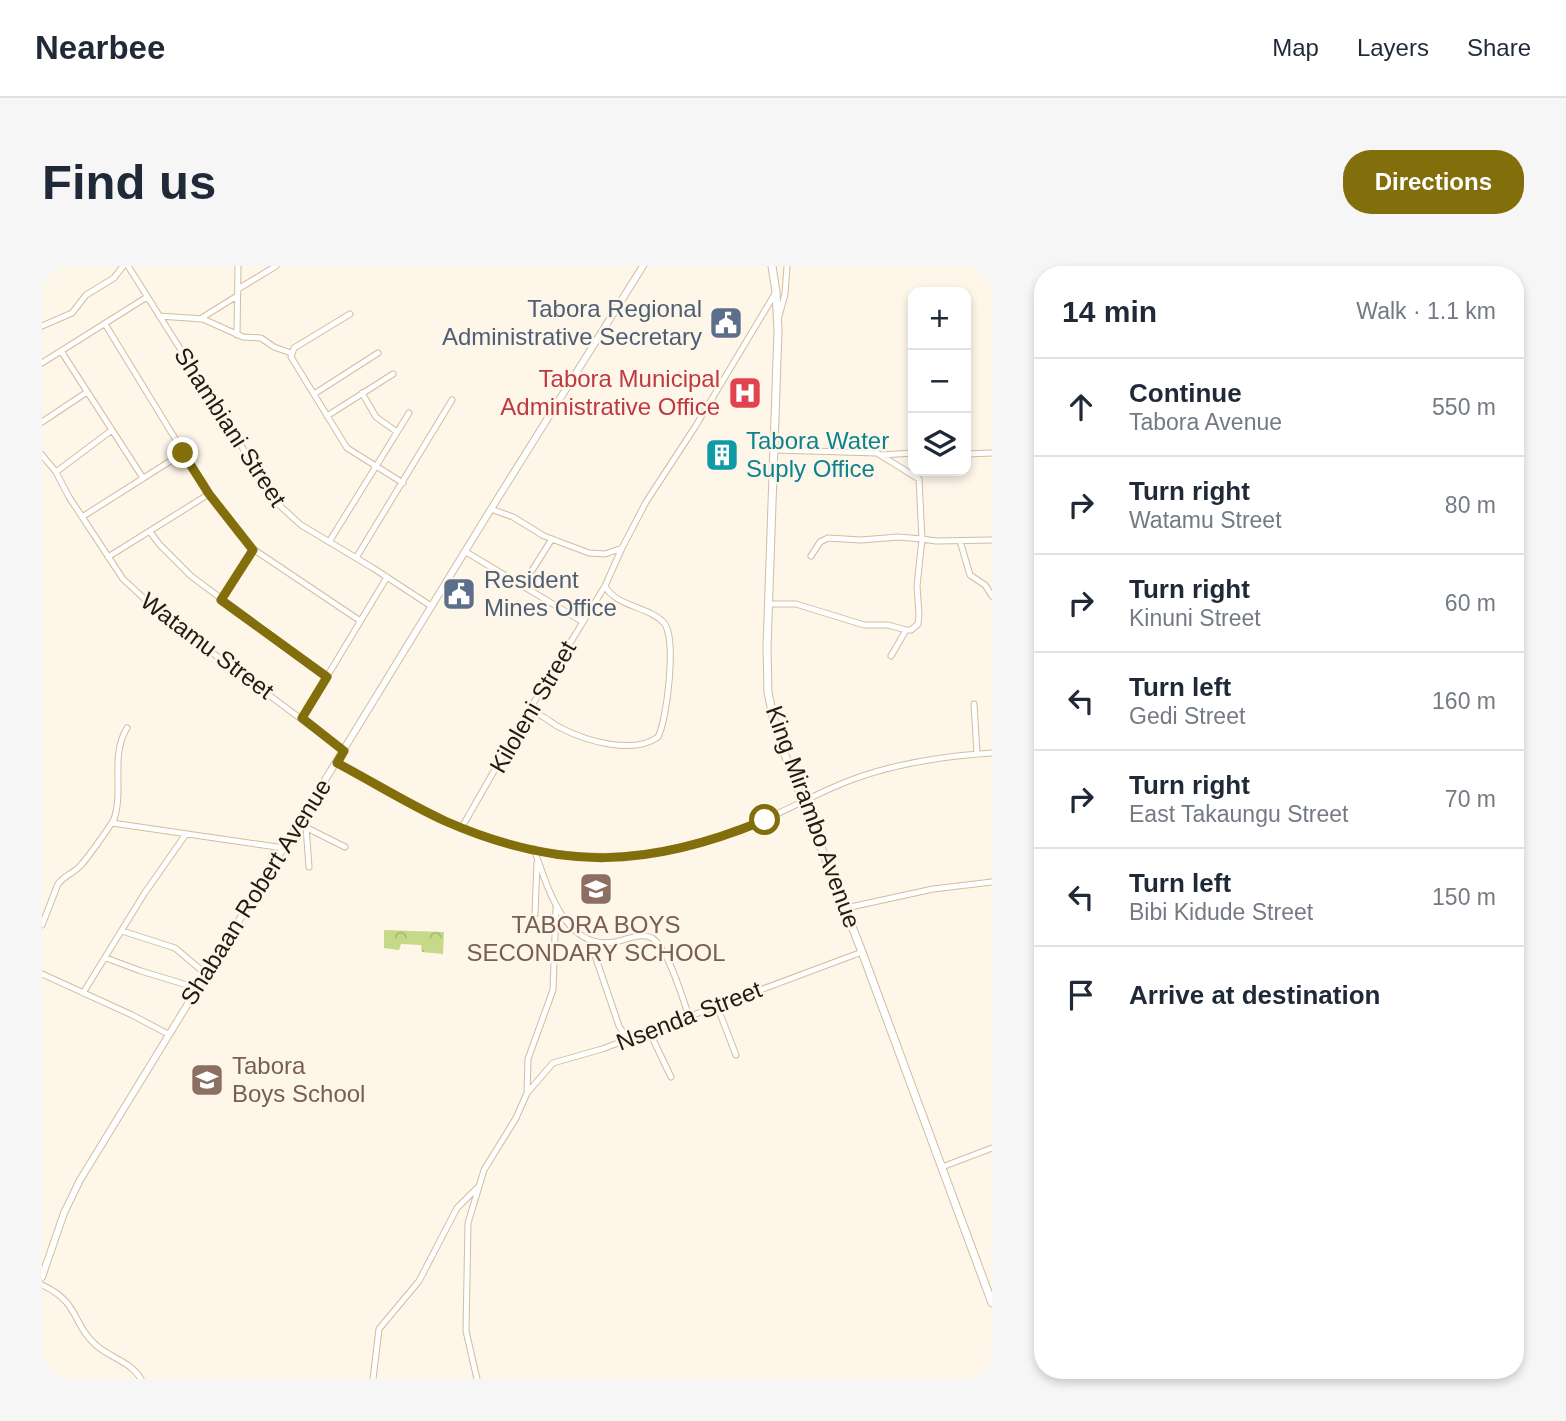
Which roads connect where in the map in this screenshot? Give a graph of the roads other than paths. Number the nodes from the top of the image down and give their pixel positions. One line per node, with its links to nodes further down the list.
1 (125, 266): 9 (street, Shambiani Street); 15 (street)
2 (238, 266): 7 (street)
3 (276, 266): 7 (street)
4 (643, 266): 43 (street, Shabaan Robert Avenue)
5 (772, 266): 8 (main road, King Mirambo Avenue)
6 (787, 266): 13 (street)
7 (238, 292): 12 (street); 16 (street)
8 (776, 292): 13 (main road, King Mirambo Avenue); 51 (street, Kiloleni Street)
9 (147, 297): 11 (street, Shambiani Street); 14 (street)
10 (350, 314): 18 (street)
11 (159, 316): 12 (street); 50 (street, Shambiani Street)
12 (200, 319): 16 (street)
13 (778, 322): 31 (main road, King Mirambo Avenue)
14 (105, 324): 17 (street); 32 (street)
15 (42, 326)
16 (237, 335): 18 (street)
17 (61, 351): 20 (street); 22 (street)
18 (291, 353): 24 (street)
19 (379, 353): 24 (street)
20 (42, 363)
21 (393, 374): 23 (street)
22 (88, 392): 28 (street); 29 (street)
23 (362, 393): 27 (street); 30 (street)
24 (314, 394): 27 (street)
25 (452, 400): 41 (street)
26 (409, 413): 30 (street)
27 (327, 415): 38 (street)
28 (42, 422)
29 (112, 430): 39 (street); 40 (street)
30 (397, 432): 38 (street)
31 (774, 450): 37 (street); 64 (main road, King Mirambo Avenue)
32 (183, 453): 40 (street); 42 (street)
33 (908, 453): 37 (street)
34 (992, 453): 35 (street)
35 (971, 454)
36 (42, 455): 39 (street, Watamu Street)
37 (881, 455): 46 (street)
38 (376, 466): 41 (street); 50 (street)
39 (56, 472): 44 (street, Watamu Street)
40 (143, 478): 44 (street)
41 (403, 483): 56 (street)
42 (209, 494): 45 (street); 52 (street)
43 (491, 509): 47 (street); 53 (street, Shabaan Robert Avenue)
44 (82, 517): 55 (street, Watamu Street)
45 (150, 532): 55 (street); 63 (street)
46 (922, 539): 49 (street); 54 (street); 68 (street)
47 (552, 540): 51 (street); 58 (street)
48 (992, 540): 49 (street)
49 (960, 541): 61 (street)
50 (329, 542): 56 (street, Shambiani Street)
51 (622, 548): 59 (street, Kiloleni Street)
52 (253, 550): 63 (street); 66 (street)
53 (466, 552): 58 (street); 65 (street, Shabaan Robert Avenue)
54 (811, 556)
55 (108, 557): 75 (street, Watamu Street)
56 (356, 558): 57 (street, Shambiani Street)
57 (387, 577): 65 (street, Shambiani Street); 66 (street)
58 (522, 586): 67 (street)
59 (605, 586): 60 (street); 62 (street, Kiloleni Street)
60 (613, 596): 62 (street); 74 (street)
61 (992, 596)
62 (598, 597): 67 (street, Kiloleni Street)
63 (221, 600): 70 (street)
64 (770, 604): 68 (street); 81 (main road, King Mirambo Avenue)
65 (431, 606): 77 (street, Shabaan Robert Avenue)
66 (359, 620): 70 (street)
67 (583, 622): 71 (street, Kiloleni Street)
68 (906, 630): 69 (street)
69 (891, 656)
70 (327, 677): 75 (street)
71 (537, 698): 73 (street, Kiloleni Street); 74 (street)
72 (974, 704): 79 (street)
73 (526, 715): 74 (street); 84 (street, Kiloleni Street)
74 (541, 715)
75 (302, 718): 77 (street, Watamu Street)
76 (127, 728): 82 (street)
77 (344, 751): 80 (street, Shabaan Robert Avenue)
78 (992, 753): 79 (street)
79 (977, 754): 81 (street)
80 (337, 763): 83 (street, Shabaan Robert Avenue); 84 (street)
81 (803, 800): 88 (street); 93 (main road, King Mirambo Avenue)
82 (112, 823): 85 (street); 95 (street)
83 (302, 825): 86 (street, Shabaan Robert Avenue); 87 (street); 90 (street)
84 (462, 827): 88 (street)
85 (186, 834): 86 (street); 96 (street)
86 (284, 848): 101 (street, Shabaan Robert Avenue)
87 (345, 848)
88 (534, 849): 89 (street)
89 (538, 860): 92 (street); 94 (street)
90 (309, 867)
91 (992, 883): 93 (street)
92 (556, 908): 97 (street); 111 (street)
93 (846, 908): 98 (main road, King Mirambo Avenue)
94 (535, 914)
95 (42, 925)
96 (122, 931): 99 (street); 101 (street)
97 (590, 940): 105 (street); 108 (street)
98 (862, 952): 104 (street, Nsenda Street); 113 (main road, King Mirambo Avenue)
99 (106, 958): 102 (street); 103 (street)
100 (42, 974): 103 (street)
101 (206, 974): 102 (street, Shabaan Robert Avenue)
102 (197, 988): 107 (street, Shabaan Robert Avenue)
103 (83, 993): 107 (street)
104 (717, 1006): 105 (street, Nsenda Street); 109 (street)
105 (690, 1016): 106 (street, Nsenda Street)
106 (649, 1031): 108 (street, Nsenda Street); 110 (street)
107 (168, 1034): 115 (street, Shabaan Robert Avenue)
108 (627, 1039): 111 (street, Nsenda Street)
109 (736, 1055)
110 (671, 1077)
111 (527, 1093): 114 (street)
112 (992, 1148): 113 (street)
113 (942, 1167): 117 (main road, King Mirambo Avenue)
114 (478, 1187): 120 (street); 121 (street)
115 (42, 1278)
116 (42, 1285): 119 (street)
117 (992, 1303)
118 (992, 1367): 122 (street)
119 (141, 1379)
120 (373, 1379)
121 (477, 1379)
122 (989, 1379)

